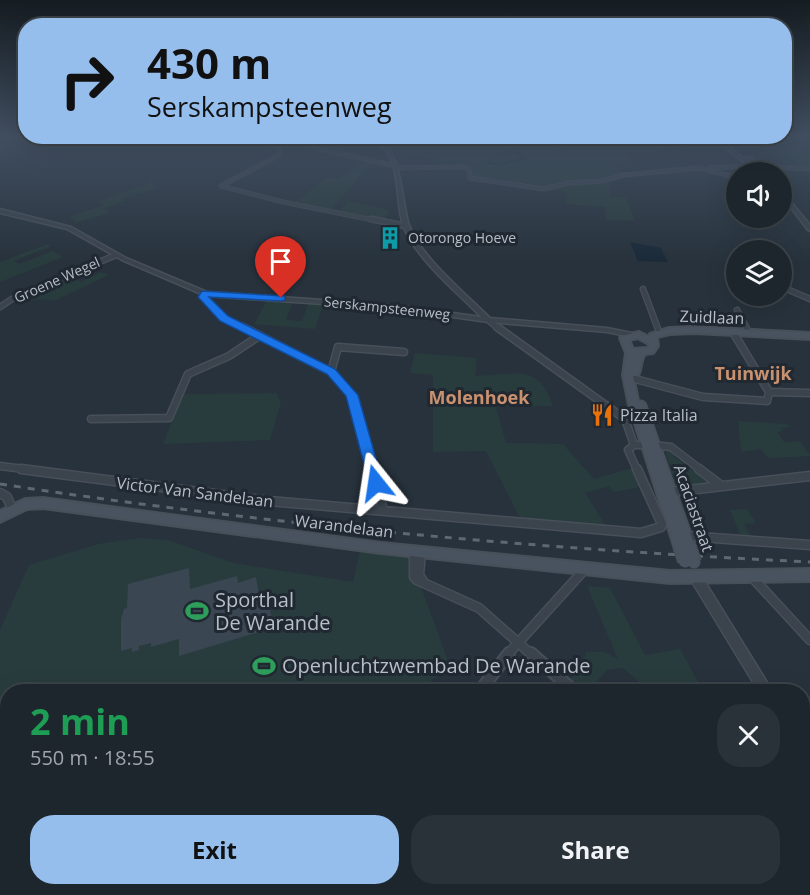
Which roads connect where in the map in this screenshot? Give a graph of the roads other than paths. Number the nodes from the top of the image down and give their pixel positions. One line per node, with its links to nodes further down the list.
1 (235, 179): 8 (street)
2 (398, 179): 8 (street)
3 (472, 179): 4 (street)
4 (610, 179)
5 (792, 205): 7 (street)
6 (0, 211): 10 (street, Serskampsteenweg)
7 (807, 222): 9 (street)
8 (406, 226): 17 (street)
9 (810, 229)
10 (116, 255): 13 (street, Serskampsteenweg); 15 (street, Groene Wegel)
11 (643, 289): 18 (street)
12 (792, 291): 14 (street)
13 (206, 294): 17 (street, Serskampsteenweg); 24 (street)
14 (810, 299)
15 (0, 308)
16 (737, 310): 19 (street)
17 (488, 321): 26 (street); 35 (street, Serskampsteenweg)
18 (658, 328): 19 (main road, Zuidlaan); 23 (main road, Zuidlaan)
19 (747, 329): 20 (main road, Zuidlaan)
20 (795, 331): 22 (main road, Zuidlaan); 25 (main road, Zuidlaan)
21 (733, 332): 25 (main road, Zuidlaan); 27 (main road, Zuidlaan); 32 (street)
22 (810, 334): 25 (main road, Zuidlaan)
23 (641, 335): 26 (main road); 27 (main road)
24 (259, 336): 30 (street); 34 (street)
25 (776, 336)
26 (627, 340): 29 (main road); 36 (main road, Acaciastraat)
27 (652, 342): 29 (main road)
28 (404, 352): 30 (street)
29 (642, 352): 31 (main road)
30 (331, 372): 45 (street)
31 (635, 379): 32 (street); 38 (main road, Acaciastraat)
32 (769, 392): 33 (street)
33 (810, 393)
34 (91, 419)
35 (625, 419): 36 (street); 37 (street)
36 (638, 421): 38 (main road, Acaciastraat)
37 (634, 445): 38 (street); 45 (street, Victor Van Sandelaan)
38 (650, 445): 41 (street); 42 (main road, Acaciastraat)
39 (0, 466): 45 (street, Victor Van Sandelaan)
40 (810, 476): 41 (street)
41 (720, 485): 42 (street)
42 (667, 492): 47 (main road, Acaciastraat)
43 (0, 493): 44 (street)
44 (12, 509): 46 (main road); 49 (main road, Warandelaan)
45 (382, 510)
46 (0, 517)
47 (685, 543): 48 (street); 53 (main road, Acaciastraat, bridge)
48 (810, 545)
49 (418, 551): 50 (main road, Warandelaan); 55 (street)
50 (585, 569): 53 (main road, Warandelaan); 55 (street)
51 (751, 575): 52 (main road, Warandelaan); 53 (main road, Warandelaan); 54 (street)
52 (810, 575)
53 (695, 576): 58 (street)
54 (810, 640)
55 (518, 641): 56 (street); 57 (street)
56 (485, 684)
57 (565, 684)
58 (762, 684)

